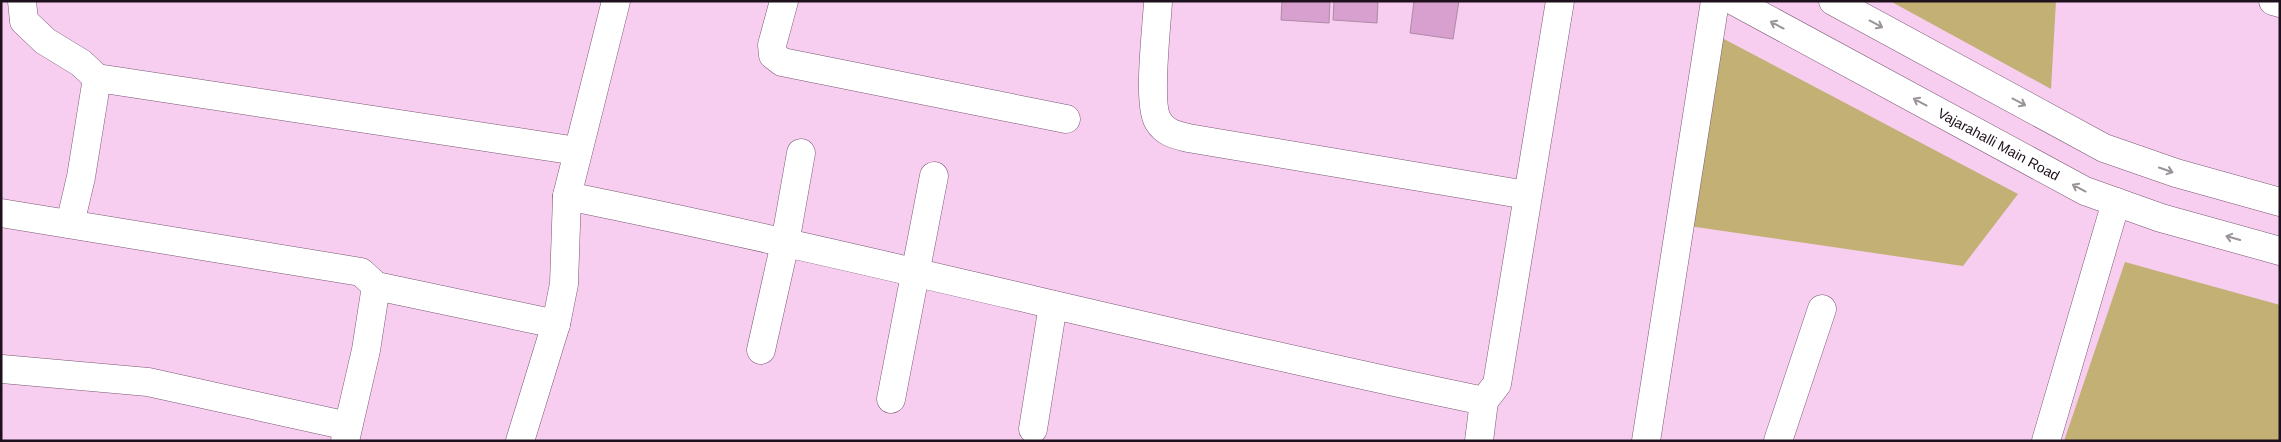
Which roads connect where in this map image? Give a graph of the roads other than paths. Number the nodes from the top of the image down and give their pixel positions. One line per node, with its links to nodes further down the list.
1 (22, 1): 11 (street)
2 (784, 1): 12 (street)
3 (1158, 1): 16 (street)
4 (1560, 1): 16 (street)
5 (1715, 1): 37 (street)
6 (1734, 1): 18 (street, Vajarahalli Main Road, one-way to 6)
7 (1833, 1): 19 (street, one-way to 19)
8 (2273, 1): 10 (street)
9 (608, 3): 13 (street)
10 (2280, 3)
11 (97, 78): 13 (street); 21 (street)
12 (1066, 120)
13 (577, 151): 17 (street)
14 (801, 153): 22 (street)
15 (934, 176): 24 (street)
16 (1527, 195): 32 (street)
17 (567, 196): 22 (street); 28 (street)
18 (2116, 202): 23 (street, Vajarahalli Main Road, one-way to 18); 39 (street)
19 (2280, 202)
20 (1, 214): 21 (street)
21 (70, 224): 25 (street)
22 (785, 242): 24 (street); 29 (street)
23 (2280, 251)
24 (914, 273): 26 (street); 31 (street)
25 (376, 286): 28 (street); 34 (street)
26 (1053, 305): 32 (street); 33 (street)
27 (1822, 309): 38 (street)
28 (556, 324): 35 (street)
29 (761, 350)
30 (2, 370): 34 (street)
31 (891, 399)
32 (1484, 401): 36 (street)
33 (1033, 430)
34 (346, 434)
35 (520, 441)
36 (1479, 441)
37 (1646, 441)
38 (1778, 441)
39 (2046, 441)

